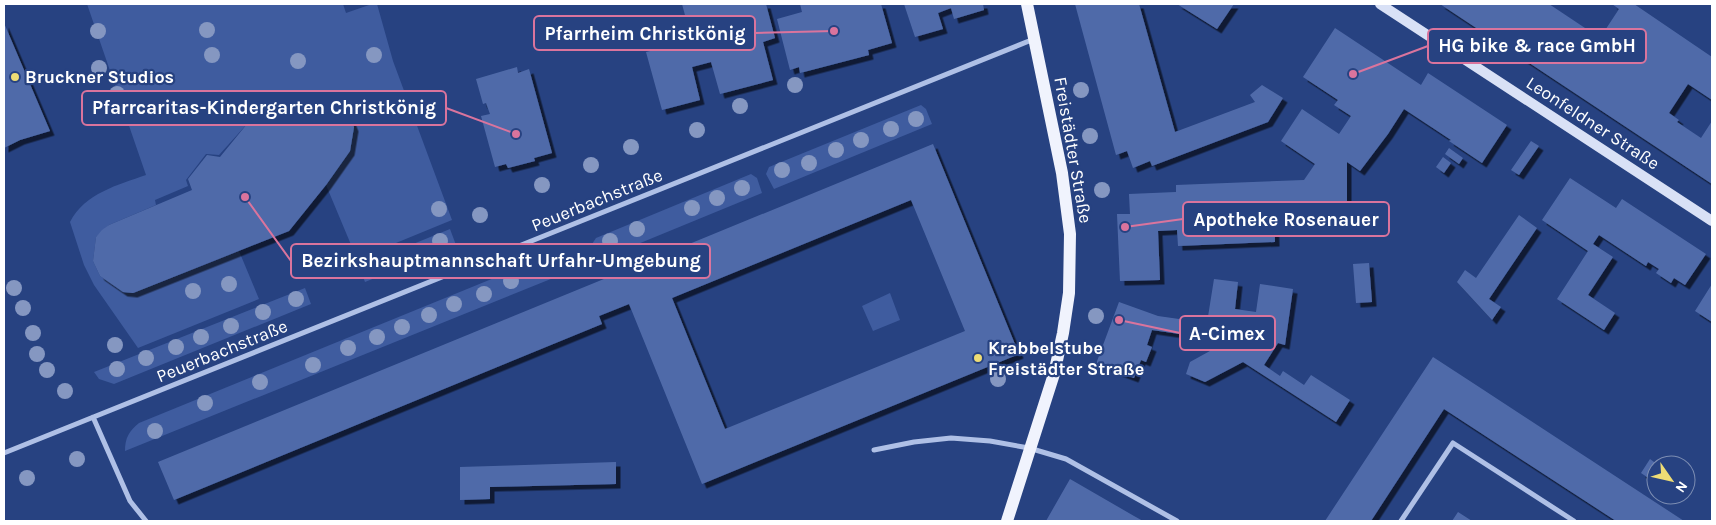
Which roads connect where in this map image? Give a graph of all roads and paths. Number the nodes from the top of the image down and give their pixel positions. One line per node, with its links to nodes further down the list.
1 (1027, 4): 3 (main road, Freistädter Straße)
2 (1380, 4): 4 (main road, Leonfeldner Straße)
3 (1034, 38): 5 (street, Peuerbachstraße); 6 (main road, Freistädter Straße)
4 (1712, 221)
5 (93, 418): 8 (street, Peuerbachstraße); 9 (street)
6 (1029, 448): 7 (street); 10 (main road, Freistädter Straße); 11 (street)
7 (874, 450)
8 (4, 453)
9 (146, 521)
10 (1007, 521)
11 (1177, 521)
12 (1401, 521): 13 (street)
13 (1574, 521)

